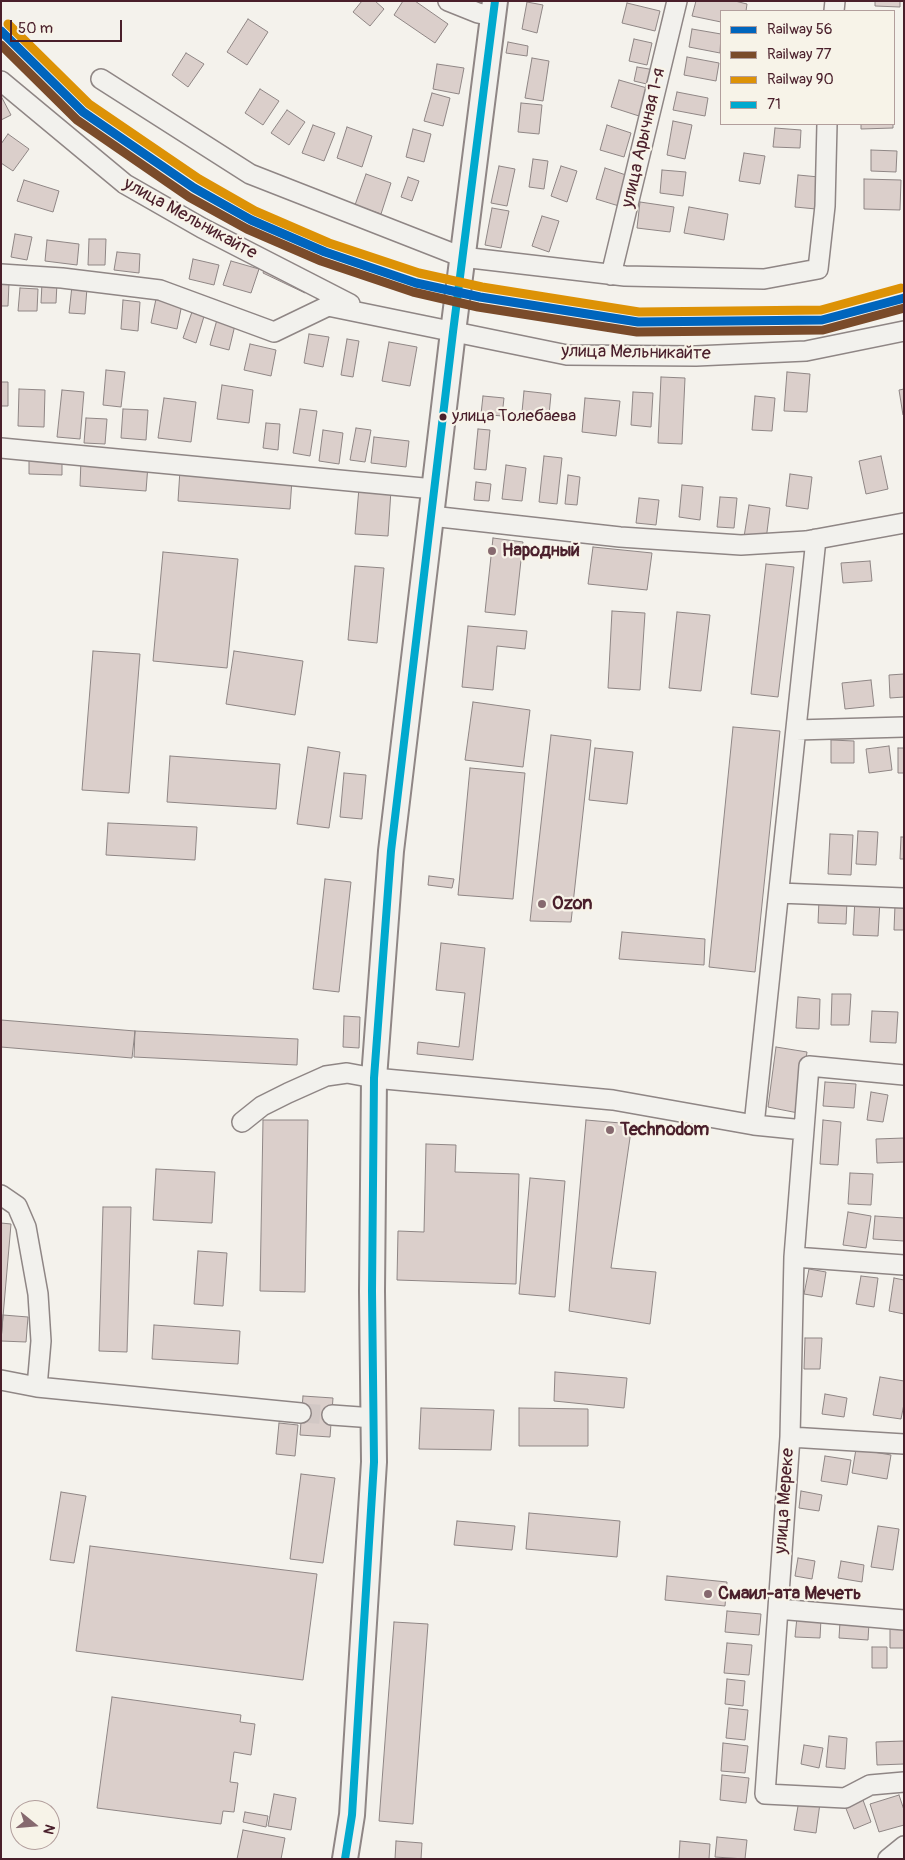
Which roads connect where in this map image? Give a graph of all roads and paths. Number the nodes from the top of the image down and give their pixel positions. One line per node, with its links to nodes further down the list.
1 (448, 1): 3 (street)
2 (677, 1): 9 (street, улица Арычная 1-я)
3 (494, 9): 7 (main road)
4 (101, 80): 7 (street)
5 (1, 82): 10 (street, улица Мельникайте)
6 (827, 125): 9 (street)
7 (462, 257): 9 (street); 11 (main road)
8 (1, 274): 10 (street, улица Мельникайте)
9 (612, 274)
10 (371, 315): 11 (street, улица Мельникайте)
11 (453, 332): 12 (street, улица Мельникайте); 14 (main road)
12 (904, 332)
13 (1, 448): 14 (street)
14 (434, 489): 15 (main road)
15 (431, 516): 17 (street); 23 (main road)
16 (904, 523): 17 (street)
17 (816, 539): 19 (street)
18 (904, 727): 19 (street)
19 (796, 730): 20 (street)
20 (779, 893): 21 (street); 25 (street)
21 (904, 898)
22 (904, 1075): 26 (street, улица Мереке)
23 (374, 1078): 24 (street); 25 (street); 34 (main road)
24 (242, 1122)
25 (754, 1125): 26 (street)
26 (804, 1130): 28 (street, улица Мереке)
27 (1, 1195): 31 (street)
28 (794, 1257): 29 (street); 35 (street, улица Мереке)
29 (904, 1265)
30 (1, 1380): 31 (street)
31 (37, 1387): 32 (street)
32 (301, 1413)
33 (332, 1415): 34 (street)
34 (374, 1418): 41 (main road)
35 (790, 1437): 36 (street); 37 (street, улица Мереке)
36 (904, 1444)
37 (778, 1609): 38 (street); 39 (street, улица Мереке)
38 (904, 1620)
39 (904, 1782)
40 (904, 1846): 42 (street)
41 (345, 1859)
42 (888, 1859)

